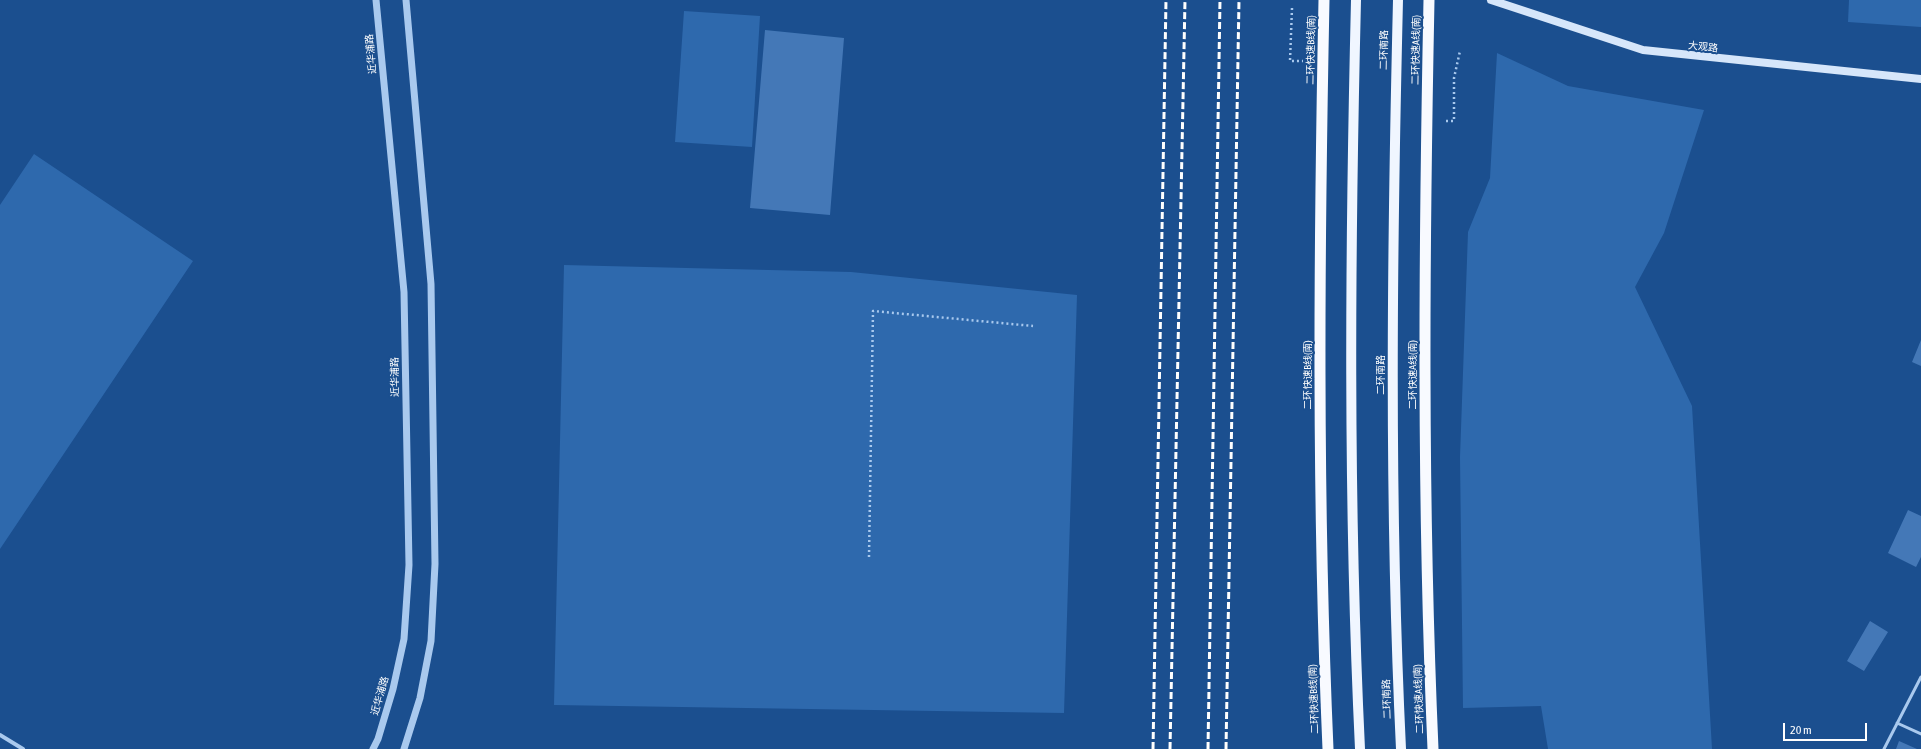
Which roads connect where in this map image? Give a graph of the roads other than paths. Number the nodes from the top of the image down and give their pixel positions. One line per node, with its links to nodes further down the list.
1 (376, 0): 14 (street, 近华浦路)
2 (406, 0): 15 (street)
3 (1324, 0): 16 (highway, 二环快速B线(南), bridge)
4 (1356, 0): 17 (main road)
5 (1398, 0): 18 (main road, 二环南路)
6 (1429, 0): 19 (highway, 二环快速A线(南), bridge)
7 (1491, 0): 8 (main road, 大观路)
8 (1921, 79)
9 (1921, 677): 10 (lane)
10 (1897, 723): 11 (lane); 20 (lane)
11 (1921, 734)
12 (0, 735): 13 (street)
13 (23, 749)
14 (373, 749)
15 (404, 749)
16 (1328, 749)
17 (1360, 749)
18 (1402, 749)
19 (1433, 749)
20 (1884, 749)

